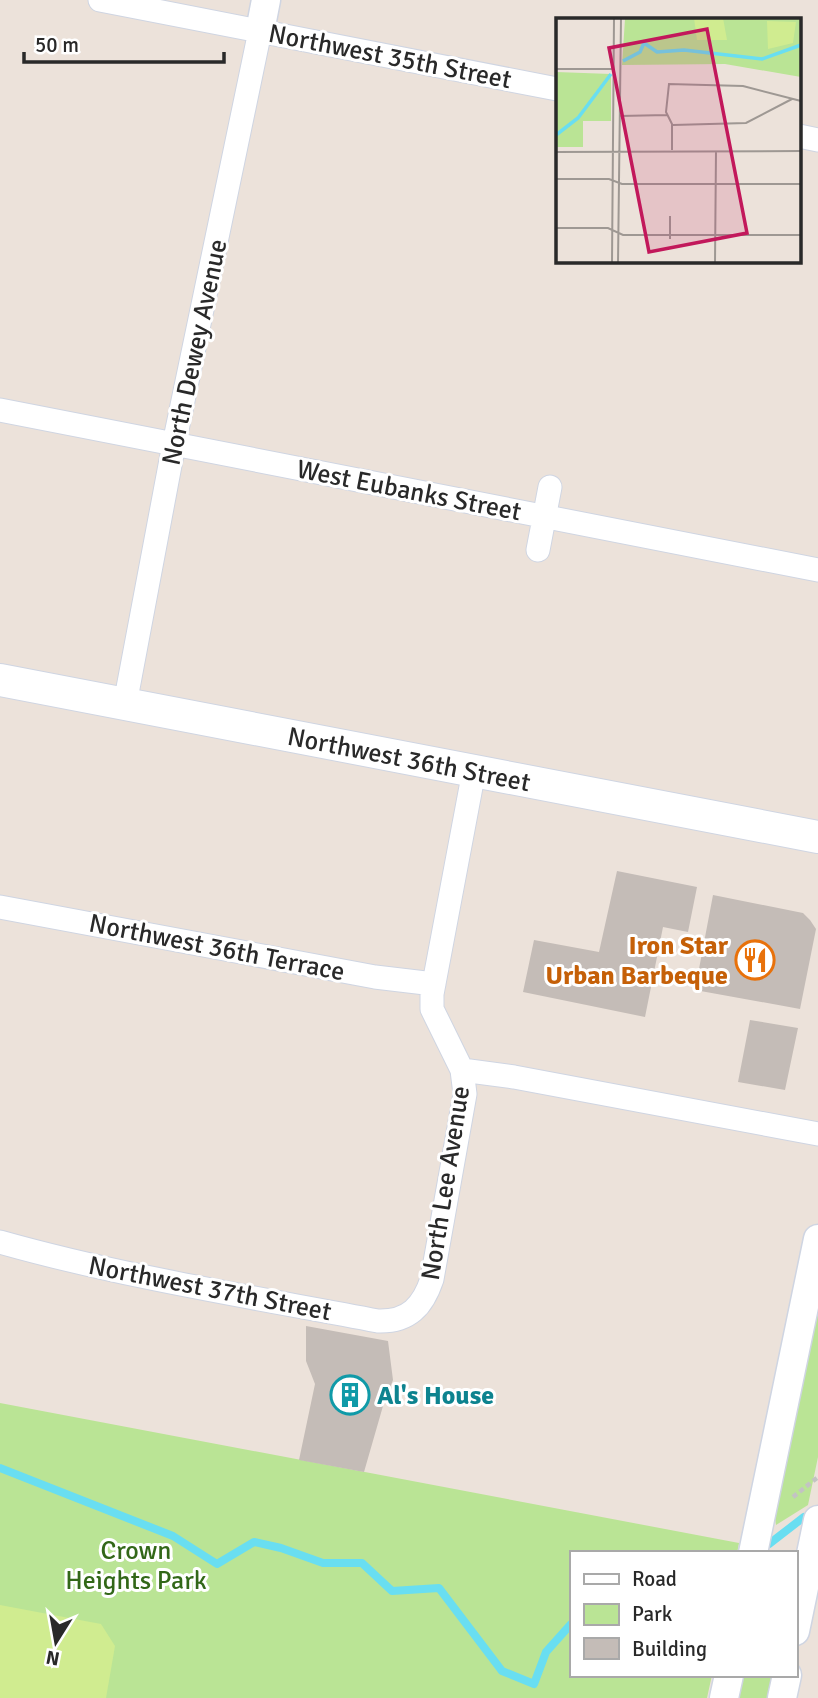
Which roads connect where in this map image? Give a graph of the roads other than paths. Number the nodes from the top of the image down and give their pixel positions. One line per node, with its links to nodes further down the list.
1 (100, 0): 3 (street, Northwest 35th Street)
2 (266, 0): 3 (street, North Dewey Avenue)
3 (260, 31): 4 (street, Northwest 35th Street); 8 (street, North Dewey Avenue)
4 (556, 89)
5 (800, 136): 6 (street)
6 (818, 140)
7 (0, 410): 8 (street, West Eubanks Street)
8 (174, 444): 10 (street, West Eubanks Street); 14 (street, North Dewey Avenue)
9 (550, 487): 10 (street)
10 (545, 517): 11 (street); 12 (street, West Eubanks Street)
11 (538, 550)
12 (818, 570)
13 (0, 680): 14 (main road, Northwest 36th Street)
14 (125, 704): 15 (main road, Northwest 36th Street)
15 (474, 771): 16 (main road, Northwest 36th Street); 18 (street, North Lee Avenue)
16 (818, 837)
17 (0, 907): 18 (street, Northwest 36th Terrace)
18 (434, 984): 19 (street, North Lee Avenue)
19 (462, 1070): 20 (street); 23 (street, North Lee Avenue)
20 (818, 1134)
21 (818, 1239): 25 (street)
22 (0, 1242): 23 (street, Northwest 37th Street)
23 (417, 1308)
24 (816, 1528): 26 (street)
25 (753, 1551)
26 (797, 1621)
27 (729, 1677): 29 (street)
28 (787, 1677): 30 (street)
29 (724, 1698)
30 (782, 1698)

